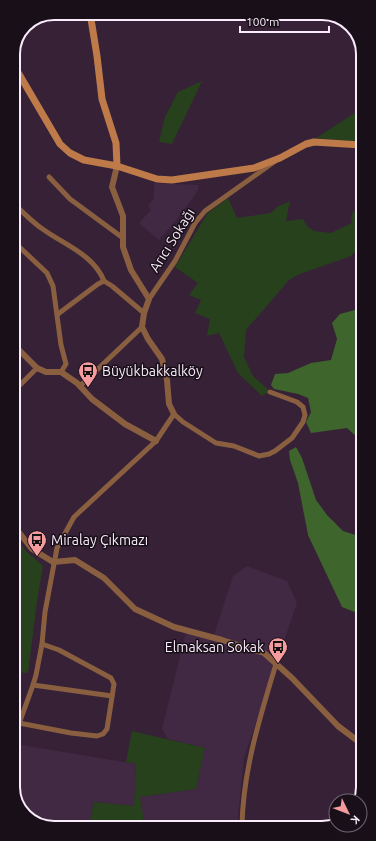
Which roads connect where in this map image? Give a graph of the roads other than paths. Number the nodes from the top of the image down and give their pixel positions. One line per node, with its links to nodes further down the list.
1 (91, 20): 5 (main road)
2 (20, 76): 5 (main road)
3 (356, 145): 4 (main road)
4 (280, 158): 5 (main road); 11 (street, Arıcı Sokağı)
5 (117, 166): 8 (street)
6 (49, 177): 8 (street)
7 (20, 209): 10 (street)
8 (123, 238): 11 (street)
9 (20, 249): 13 (street)
10 (104, 281): 12 (street); 13 (street)
11 (149, 299): 12 (street)
12 (144, 313): 14 (street)
13 (58, 314): 17 (street)
14 (142, 327): 19 (street); 21 (street)
15 (20, 351): 16 (street)
16 (37, 368): 17 (street); 18 (street)
17 (61, 372): 19 (street)
18 (20, 385)
19 (80, 386): 22 (street)
20 (270, 392): 21 (street)
21 (174, 414): 22 (street)
22 (156, 441): 24 (street)
23 (20, 534): 24 (street)
24 (53, 562): 25 (street); 26 (street)
25 (42, 644): 27 (street); 28 (street)
26 (276, 664): 30 (street); 31 (street)
27 (33, 685): 28 (street); 29 (street)
28 (112, 696): 29 (street)
29 (20, 723)
30 (356, 740)
31 (242, 821)

